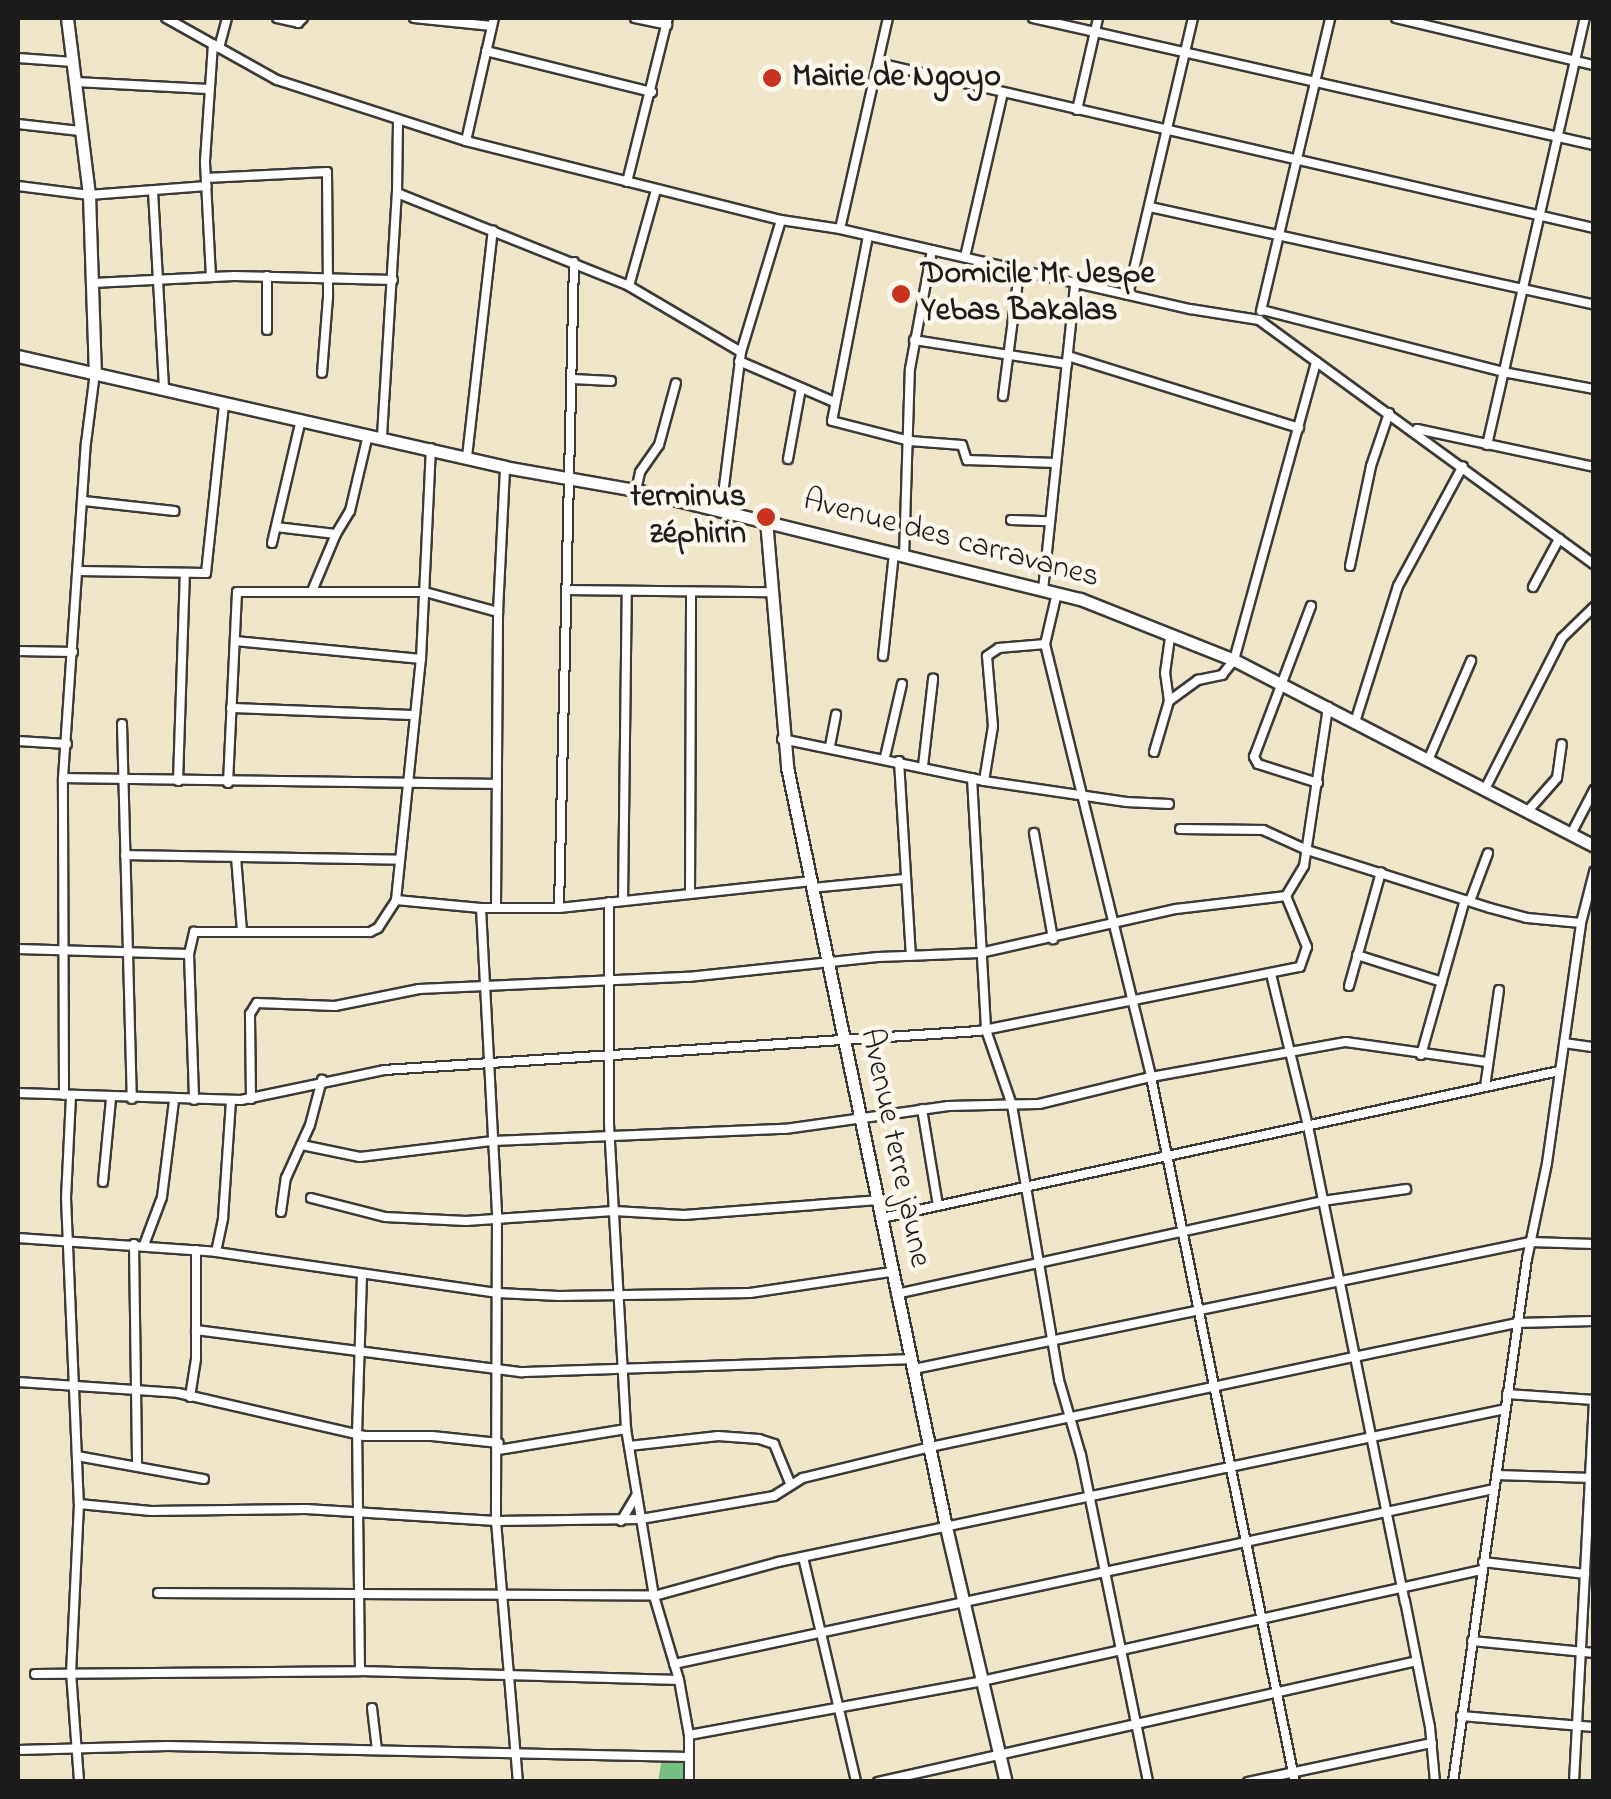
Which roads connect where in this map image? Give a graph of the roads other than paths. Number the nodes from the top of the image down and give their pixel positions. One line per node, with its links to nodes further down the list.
1 (67, 18): 23 (street)
2 (166, 18): 18 (street)
3 (227, 18): 18 (street)
4 (277, 18): 5 (street)
5 (304, 18)
6 (414, 18): 16 (street)
7 (635, 18): 15 (street)
8 (888, 18): 24 (street)
9 (1032, 18): 17 (street)
10 (1098, 18): 17 (street)
11 (1193, 18): 20 (street)
12 (1330, 18): 27 (street)
13 (1396, 18): 22 (street)
14 (1585, 18): 22 (street)
15 (668, 21): 29 (street)
16 (493, 22): 19 (street)
17 (1094, 31): 20 (street); 31 (street)
18 (216, 46): 28 (street); 32 (street)
19 (486, 51): 29 (street); 37 (street)
20 (1184, 54): 27 (street); 35 (street)
21 (18, 58): 23 (street)
22 (1575, 60): 25 (street); 36 (street)
23 (73, 62): 26 (street)
24 (878, 63): 30 (street); 51 (street)
25 (1594, 64)
26 (76, 82): 28 (street); 34 (street)
27 (1314, 82): 36 (street); 39 (street)
28 (208, 90): 40 (street)
29 (652, 92): 41 (street)
30 (1003, 92): 31 (street); 56 (street)
31 (1077, 110): 35 (street)
32 (398, 122): 37 (street); 45 (street)
33 (18, 124): 34 (street)
34 (80, 131): 46 (street)
35 (1168, 131): 39 (street); 47 (street)
36 (1558, 136): 38 (street); 48 (street)
37 (466, 141): 41 (street)
38 (1594, 145)
39 (1297, 159): 48 (street); 54 (street)
40 (206, 182): 44 (street); 60 (street); 61 (street)
41 (626, 182): 43 (street)
42 (18, 186): 46 (street)
43 (656, 190): 49 (street); 66 (street)
44 (153, 192): 46 (street); 62 (street)
45 (397, 193): 52 (street); 63 (street)
46 (88, 195): 64 (street)
47 (1150, 207): 54 (street); 68 (street)
48 (1540, 214): 50 (street); 67 (street)
49 (782, 220): 51 (street); 75 (street)
50 (1594, 228)
51 (840, 229): 53 (street)
52 (494, 230): 57 (street); 99 (street)
53 (868, 236): 55 (street); 89 (street)
54 (1278, 238): 67 (street); 70 (street)
55 (932, 250): 56 (street); 73 (street)
56 (965, 258): 58 (street)
57 (574, 262): 66 (street); 82 (street)
58 (1019, 272): 65 (street); 76 (street)
59 (267, 276): 60 (street); 61 (street); 72 (street)
60 (211, 277): 62 (street)
61 (328, 277): 63 (street); 81 (street)
62 (158, 280): 64 (street); 85 (street)
63 (392, 280): 95 (street)
64 (93, 283): 80 (street)
65 (1075, 284): 68 (street); 77 (street)
66 (629, 286): 75 (street)
67 (1522, 290): 69 (street); 79 (street)
68 (1128, 294): 71 (street)
69 (1594, 305)
70 (1262, 310): 71 (street); 79 (street)
71 (1259, 320): 78 (street)
72 (266, 330)
73 (914, 340): 76 (street); 96 (street)
74 (18, 356): 80 (street, Avenue des carravanes)
75 (740, 356): 86 (street); 108 (street)
76 (1010, 356): 77 (street); 88 (street)
77 (1068, 360): 93 (street); 101 (street)
78 (1316, 362): 91 (street); 93 (street)
79 (1504, 372): 87 (street); 97 (street)
80 (95, 373): 85 (street, Avenue des carravanes); 107 (street)
81 (322, 373)
82 (574, 379): 83 (street); 105 (street)
83 (611, 382)
84 (676, 384): 106 (street)
85 (164, 388): 90 (street, Avenue des carravanes)
86 (802, 388): 89 (street); 100 (street)
87 (1594, 389)
88 (1003, 396)
89 (834, 402): 96 (street)
90 (224, 404): 92 (street, Avenue des carravanes); 121 (street)
91 (1389, 413): 94 (street); 119 (street)
92 (301, 419): 95 (street, Avenue des carravanes); 113 (street)
93 (1298, 428): 141 (street)
94 (1412, 428): 97 (street); 102 (street)
95 (376, 434): 98 (street, Avenue des carravanes); 114 (street)
96 (910, 441): 101 (street); 117 (street)
97 (1487, 444): 104 (street)
98 (431, 448): 99 (street, Avenue des carravanes); 126 (street)
99 (467, 457): 103 (street, Avenue des carravanes)
100 (788, 459)
101 (1056, 463): 112 (street)
102 (1464, 466): 115 (street); 151 (street)
103 (504, 467): 105 (street, Avenue des carravanes); 133 (street)
104 (1594, 467)
105 (568, 478): 106 (street, Avenue des carravanes); 123 (street)
106 (636, 490): 108 (street, Avenue des carravanes)
107 (84, 501): 109 (street); 120 (street)
108 (721, 510): 110 (street, Avenue des carravanes)
109 (174, 511)
110 (766, 520): 117 (street, Avenue des carravanes); 128 (street, Avenue terre jaune)
111 (1011, 520): 112 (street)
112 (1049, 521): 124 (street)
113 (276, 526): 114 (street); 116 (street)
114 (336, 534): 125 (street)
115 (1559, 539): 118 (street); 122 (street)
116 (272, 543)
117 (899, 554): 124 (street, Avenue des carravanes); 139 (street)
118 (1594, 564)
119 (1350, 566)
120 (78, 571): 121 (street); 138 (street)
121 (185, 573): 167 (street)
122 (1533, 587)
123 (568, 590): 127 (street); 198 (street)
124 (1043, 590): 130 (street, Avenue des carravanes)
125 (312, 591): 126 (street); 135 (street)
126 (425, 592): 133 (street); 140 (street)
127 (627, 592): 129 (street); 194 (street)
128 (769, 592): 129 (street); 153 (street, Avenue terre jaune)
129 (691, 593): 190 (street)
130 (1057, 593): 134 (street, Avenue des carravanes); 136 (street)
131 (1311, 606): 145 (street)
132 (1594, 606): 172 (street)
133 (498, 612): 170 (street)
134 (1170, 636): 141 (street, Avenue des carravanes); 146 (street)
135 (235, 641): 140 (street); 148 (street)
136 (1045, 644): 166 (street); 174 (street)
137 (18, 651): 138 (street)
138 (73, 652): 155 (street)
139 (883, 656)
140 (421, 660): 149 (street)
141 (1234, 660): 145 (street, Avenue des carravanes); 146 (street)
142 (1471, 661): 160 (street)
143 (933, 679): 162 (street)
144 (902, 684): 159 (street)
145 (1282, 684): 147 (street, Avenue des carravanes); 169 (street)
146 (1169, 702): 158 (street)
147 (1328, 706): 151 (street, Avenue des carravanes); 169 (street)
148 (231, 708): 149 (street); 168 (street)
149 (414, 715): 171 (street)
150 (836, 715): 157 (street)
151 (1356, 719): 160 (street, Avenue des carravanes)
152 (122, 724): 165 (street)
153 (782, 739): 157 (street); 189 (street, Avenue terre jaune)
154 (18, 741): 155 (street)
155 (66, 744): 163 (street)
156 (1562, 744): 176 (street)
157 (830, 746): 159 (street)
158 (1154, 752)
159 (884, 757): 161 (street)
160 (1429, 758): 172 (street, Avenue des carravanes)
161 (899, 761): 162 (street); 188 (street)
162 (924, 766): 164 (street)
163 (64, 778): 165 (street); 205 (street)
164 (972, 778): 166 (street); 207 (street)
165 (122, 779): 167 (street); 183 (street)
166 (984, 780): 174 (street)
167 (178, 781): 168 (street)
168 (228, 783): 171 (street)
169 (1318, 783): 181 (street)
170 (497, 784): 171 (street); 197 (street)
171 (407, 786): 185 (street)
172 (1486, 788): 176 (street, Avenue des carravanes)
173 (1594, 790): 179 (street)
174 (1085, 796): 175 (street); 199 (street)
175 (1169, 804)
176 (1527, 812): 179 (street, Avenue des carravanes)
177 (1180, 829): 181 (street)
178 (1034, 832): 203 (street)
179 (1571, 834): 180 (street, Avenue des carravanes)
180 (1594, 846)
181 (1307, 850): 186 (street); 191 (street)
182 (1488, 852): 193 (street)
183 (125, 856): 184 (street); 206 (street)
184 (236, 857): 185 (street); 201 (street)
185 (400, 860): 192 (street)
186 (1381, 872): 193 (street); 209 (street)
187 (1594, 872): 200 (street)
188 (903, 880): 189 (street); 210 (street)
189 (811, 884): 190 (street); 211 (street, Avenue terre jaune)
190 (690, 893): 194 (street)
191 (1286, 896): 199 (street); 212 (street)
192 (396, 900): 196 (street); 201 (street)
193 (1468, 900): 200 (street); 214 (street)
194 (623, 901): 195 (street)
195 (608, 902): 198 (street); 213 (street)
196 (481, 908): 197 (street); 216 (street)
197 (496, 908): 198 (street)
198 (558, 908)
199 (1115, 924): 203 (street); 218 (street)
200 (1580, 926): 202 (street); 221 (street)
201 (242, 932): 208 (street)
202 (1594, 933)
203 (1054, 940): 207 (street)
204 (18, 949): 205 (street)
205 (62, 949): 206 (street); 233 (street)
206 (128, 952): 208 (street); 235 (street)
207 (980, 953): 210 (street); 219 (street)
208 (189, 954): 238 (street)
209 (1357, 955): 214 (street); 215 (street)
210 (911, 956): 211 (street)
211 (828, 961): 213 (street); 220 (street, Avenue terre jaune)
212 (1271, 974): 218 (street); 223 (street)
213 (608, 981): 216 (street); 225 (street)
214 (1442, 982): 224 (street)
215 (1349, 986)
216 (486, 988): 227 (street); 236 (street)
217 (1499, 990): 226 (street)
218 (1133, 1001): 219 (street); 229 (street)
219 (986, 1030): 220 (street); 240 (street)
220 (844, 1042): 225 (street); 242 (street, Avenue terre jaune)
221 (1564, 1043): 222 (street); 228 (street)
222 (1594, 1047)
223 (1291, 1051): 224 (street); 229 (street); 243 (street)
224 (1421, 1056): 226 (street)
225 (608, 1058): 227 (street); 244 (street)
226 (1486, 1062): 231 (street)
227 (489, 1065): 230 (street); 245 (street)
228 (1559, 1070): 231 (street); 262 (street)
229 (1150, 1076): 240 (street); 247 (street)
230 (322, 1080): 236 (street); 246 (street)
231 (1484, 1088): 243 (street)
232 (18, 1093): 233 (street)
233 (67, 1095): 234 (street); 261 (street)
234 (112, 1099): 235 (street); 248 (street)
235 (132, 1099): 237 (street)
236 (250, 1099): 239 (street)
237 (174, 1100): 238 (street); 263 (street)
238 (194, 1100): 239 (street)
239 (231, 1101): 266 (street)
240 (1012, 1106): 241 (street); 249 (street)
241 (922, 1109): 242 (street); 254 (street)
242 (861, 1117): 244 (street); 252 (street, Avenue terre jaune)
243 (1308, 1126): 247 (street); 253 (street)
244 (610, 1137): 245 (street); 255 (street)
245 (493, 1141): 246 (street); 257 (street)
246 (302, 1145): 256 (street)
247 (1164, 1156): 249 (street); 259 (street)
248 (104, 1182)
249 (1026, 1188): 254 (street); 267 (street)
250 (1406, 1189): 253 (street)
251 (311, 1198): 257 (street)
252 (877, 1200): 255 (street); 258 (street, Avenue terre jaune)
253 (1323, 1200): 259 (street); 270 (street)
254 (938, 1206): 258 (street)
255 (614, 1211): 257 (street); 271 (street)
256 (281, 1212)
257 (498, 1216): 272 (street)
258 (882, 1218): 268 (street, Avenue terre jaune)
259 (1179, 1233): 267 (street); 274 (street)
260 (18, 1238): 261 (street)
261 (70, 1241): 263 (street); 285 (street)
262 (1530, 1242): 264 (street); 270 (street); 276 (street)
263 (139, 1244): 265 (street); 286 (street)
264 (1594, 1244)
265 (196, 1250): 266 (street); 277 (street)
266 (216, 1252): 269 (street)
267 (1039, 1263): 273 (street); 278 (street)
268 (891, 1272): 271 (street); 273 (street, Avenue terre jaune)
269 (362, 1274): 272 (street); 279 (street)
270 (1338, 1278): 274 (street); 280 (street)
271 (619, 1292): 272 (street); 282 (street)
272 (498, 1293): 283 (street)
273 (896, 1294): 281 (street, Avenue terre jaune)
274 (1196, 1312): 278 (street); 287 (street)
275 (1594, 1321): 276 (street)
276 (1517, 1323): 280 (street); 288 (street)
277 (196, 1330): 279 (street); 289 (street)
278 (1053, 1340): 281 (street); 292 (street)
279 (360, 1350): 283 (street); 294 (street)
280 (1354, 1356): 287 (street); 295 (street)
281 (913, 1364): 282 (street); 298 (street, Avenue terre jaune)
282 (623, 1366): 283 (street); 293 (street)
283 (499, 1369): 297 (street)
284 (18, 1382): 285 (street)
285 (75, 1384): 286 (street); 299 (street)
286 (137, 1387): 289 (street); 301 (street)
287 (1212, 1388): 292 (street); 300 (street)
288 (1507, 1394): 290 (street); 291 (street)
289 (190, 1396): 294 (street)
290 (1594, 1400): 304 (street)
291 (1505, 1409): 295 (street); 302 (street)
292 (1070, 1420): 298 (street); 308 (street)
293 (626, 1430): 296 (street); 297 (street)
294 (357, 1434): 297 (street); 311 (street)
295 (1371, 1436): 300 (street); 310 (street)
296 (629, 1446): 305 (street); 307 (street)
297 (498, 1447): 313 (street)
298 (930, 1447): 305 (street); 315 (street, Avenue terre jaune)
299 (77, 1456): 301 (street); 309 (street)
300 (1229, 1464): 308 (street); 316 (street)
301 (137, 1466): 303 (street)
302 (1496, 1475): 304 (street); 306 (street)
303 (204, 1478)
304 (1592, 1478): 317 (street)
305 (790, 1483): 312 (street)
306 (1494, 1489): 310 (street); 319 (street)
307 (637, 1493): 312 (street); 314 (street)
308 (1086, 1496): 315 (street); 320 (street)
309 (79, 1504): 311 (street); 337 (street)
310 (1386, 1510): 316 (street); 322 (street)
311 (358, 1515): 313 (street); 324 (street)
312 (642, 1519): 314 (street); 326 (street)
313 (496, 1521): 314 (street); 325 (street)
314 (621, 1522)
315 (946, 1527): 318 (street); 327 (street, Avenue terre jaune)
316 (1246, 1542): 320 (street); 328 (street)
317 (1590, 1556): 321 (street)
318 (803, 1557): 326 (street); 329 (street)
319 (1482, 1566): 321 (street); 322 (street); 330 (street)
320 (1103, 1572): 327 (street); 331 (street)
321 (1584, 1574): 332 (street)
322 (1402, 1586): 328 (street); 334 (street)
323 (158, 1592): 324 (street)
324 (360, 1594): 325 (street); 336 (street)
325 (504, 1594): 326 (street); 339 (street)
326 (654, 1596): 335 (street)
327 (964, 1602): 329 (street); 341 (street, Avenue terre jaune)
328 (1264, 1620): 331 (street); 342 (street)
329 (818, 1633): 335 (street); 344 (street)
330 (1472, 1641): 332 (street); 345 (street)
331 (1119, 1650): 341 (street); 346 (street)
332 (1579, 1652): 333 (street); 347 (street)
333 (1594, 1653)
334 (1417, 1661): 342 (street); 350 (street)
335 (674, 1664): 340 (street)
336 (360, 1671): 337 (street); 339 (street)
337 (71, 1672): 338 (street); 351 (street)
338 (35, 1674)
339 (509, 1678): 340 (street); 354 (street)
340 (679, 1680): 349 (street)
341 (982, 1681): 344 (street); 356 (street, Avenue terre jaune)
342 (1277, 1693): 346 (street); 357 (street)
343 (372, 1708): 353 (street)
344 (838, 1708): 349 (street); 361 (street)
345 (1461, 1716): 347 (street); 368 (street)
346 (1136, 1726): 356 (street); 364 (street)
347 (1576, 1726): 348 (street); 369 (street)
348 (1594, 1727)
349 (689, 1735): 355 (street)
350 (1432, 1742): 357 (street); 367 (street)
351 (78, 1747): 352 (street); 353 (street); 358 (street)
352 (18, 1750)
353 (377, 1750): 354 (street)
354 (514, 1752): 355 (street); 359 (street)
355 (689, 1757): 360 (street)
356 (1000, 1757): 362 (street); 363 (street, Avenue terre jaune)
357 (1292, 1771): 365 (street); 366 (street)
358 (79, 1782)
359 (518, 1782)
360 (689, 1782)
361 (856, 1782)
362 (878, 1782)
363 (1006, 1782)
364 (1148, 1782)
365 (1248, 1782)
366 (1295, 1782)
367 (1435, 1782)
368 (1453, 1782)
369 (1574, 1782)

